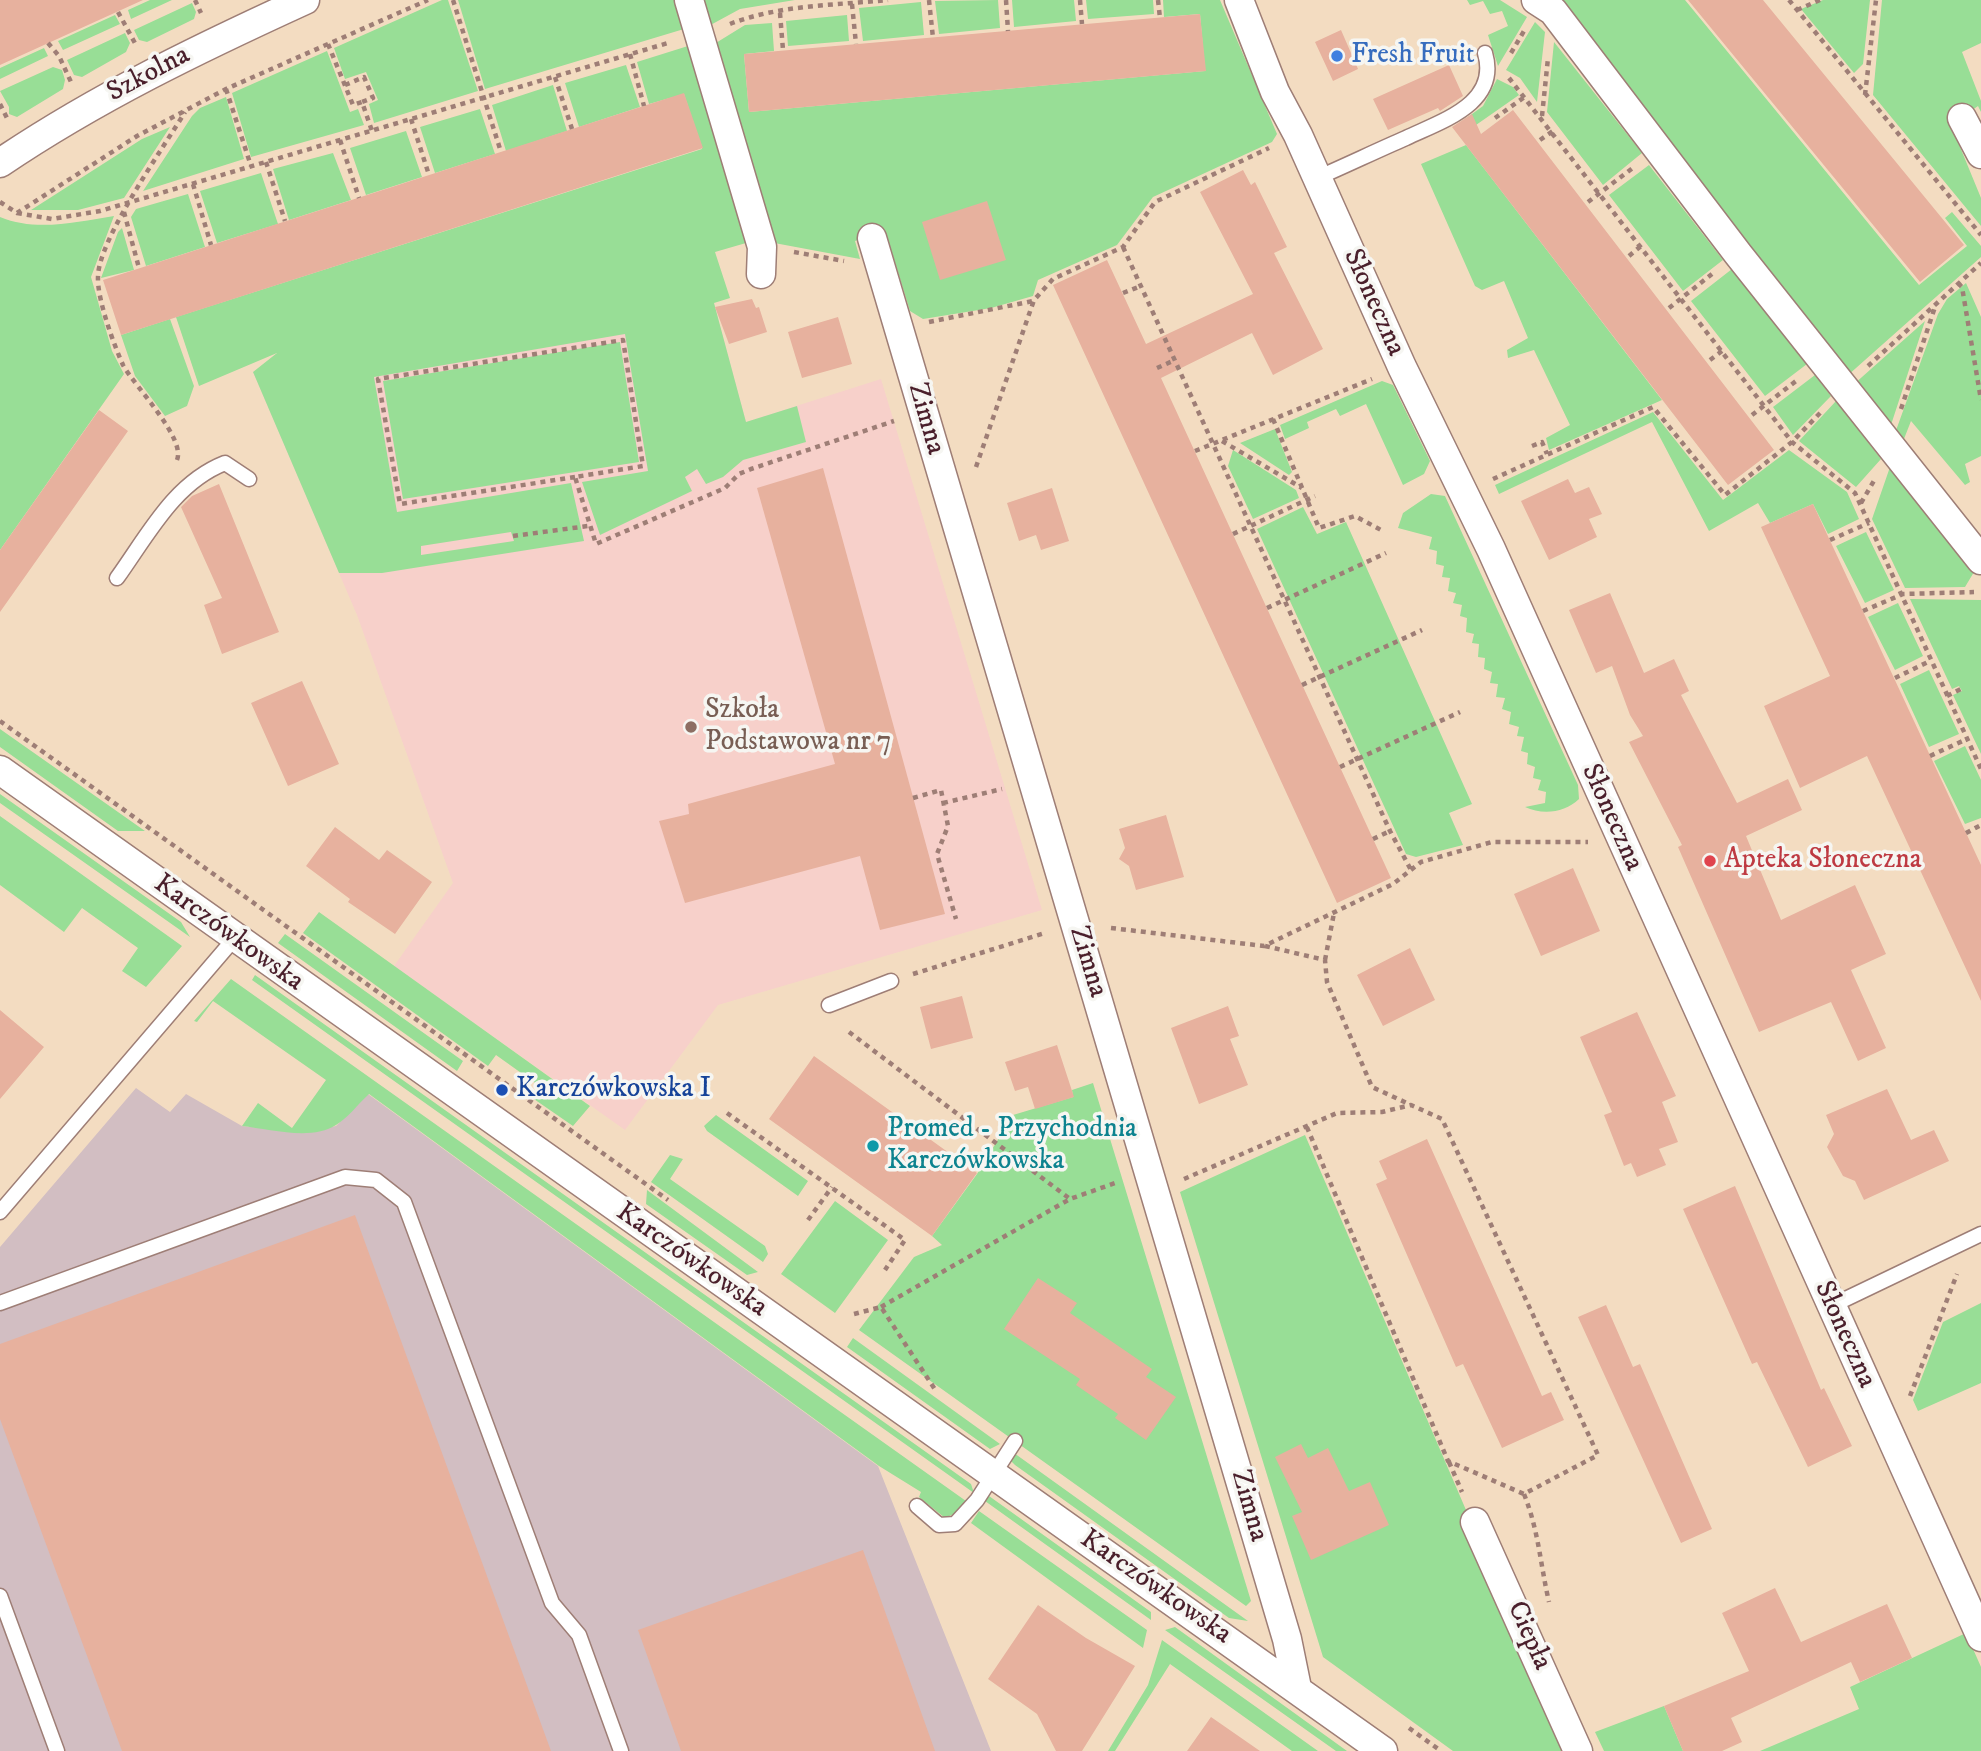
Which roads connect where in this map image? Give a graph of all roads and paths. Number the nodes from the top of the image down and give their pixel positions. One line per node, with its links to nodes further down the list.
1 (305, 0): 61 (street, Szkolna)
2 (428, 0): 27 (path)
3 (453, 0): 41 (path)
4 (689, 0): 23 (street)
5 (817, 0): 17 (path)
6 (888, 0): 15 (path)
7 (929, 0): 25 (path)
8 (1006, 0): 24 (path)
9 (1080, 0): 22 (path)
10 (1158, 0): 21 (path)
11 (1239, 0): 54 (street, Słoneczna)
12 (1789, 0): 18 (path)
13 (1820, 0): 18 (path)
14 (1876, 0): 39 (path)
15 (852, 4): 17 (path); 28 (path)
16 (1543, 5): 33 (path); 47 (path); 57 (street)
17 (817, 7): 20 (path)
18 (1797, 10): 39 (path)
19 (118, 12): 30 (path)
20 (780, 13): 23 (path); 29 (path)
21 (1160, 18)
22 (1082, 24)
23 (710, 31): 32 (path); 78 (street)
24 (1008, 31)
25 (933, 38)
26 (48, 43): 37 (path)
27 (328, 44): 36 (path); 38 (path)
28 (856, 44)
29 (783, 50)
30 (140, 52)
31 (1485, 53): 64 (lane)
32 (630, 54): 35 (path); 45 (path)
33 (1506, 60)
34 (1499, 72): 40 (path)
35 (555, 77): 41 (path); 51 (path)
36 (345, 85): 42 (path); 42 (path)
37 (75, 89)
38 (226, 89): 46 (path); 62 (path)
39 (1866, 95): 74 (path)
40 (1526, 96): 44 (path); 47 (path)
41 (484, 98): 49 (path); 58 (path)
42 (362, 102): 52 (path)
43 (0, 104): 50 (path)
44 (1514, 105)
45 (644, 106)
46 (185, 112): 69 (path); 72 (path)
47 (1542, 116): 53 (path)
48 (1962, 118): 59 (street)
49 (411, 119): 52 (path); 63 (path)
50 (12, 127)
51 (572, 130)
52 (372, 131): 55 (path)
53 (1553, 131): 56 (path); 66 (path)
54 (1298, 135): 64 (street, Słoneczna); 79 (path)
55 (340, 140): 60 (path); 67 (path)
56 (1540, 140)
57 (1657, 149): 66 (path); 95 (street)
58 (501, 152)
59 (1981, 154)
60 (266, 162): 62 (path); 73 (path)
61 (0, 163)
62 (251, 166): 65 (path)
63 (429, 175)
64 (1317, 178): 96 (street, Słoneczna)
65 (193, 184): 69 (path); 76 (path)
66 (1601, 193): 70 (path); 77 (path)
67 (359, 198)
68 (0, 202): 72 (path)
69 (130, 202): 71 (path); 72 (path)
70 (1588, 202)
71 (124, 211): 82 (path); 110 (path)
72 (18, 213)
73 (285, 221)
74 (1981, 235)
75 (872, 238): 83 (street, Zimna)
76 (211, 245)
77 (1642, 246): 80 (path); 88 (path)
78 (762, 247): 83 (path); 84 (street)
79 (1124, 247): 86 (path); 89 (path)
80 (1629, 256)
81 (1981, 263): 85 (path)
82 (139, 268)
83 (881, 273): 91 (street, Zimna)
84 (761, 274)
85 (1958, 283): 98 (path); 99 (path)
86 (1142, 286): 87 (path); 93 (path)
87 (1123, 293)
88 (1682, 298): 90 (path); 92 (path)
89 (1034, 300): 91 (path); 111 (path)
90 (1670, 308)
91 (899, 330): 193 (street, Zimna)
92 (1722, 351): 94 (path); 100 (path)
93 (1175, 360): 97 (path); 106 (path)
94 (1710, 360)
95 (1822, 361): 98 (street); 100 (path)
96 (1402, 367): 103 (path); 115 (street, Słoneczna)
97 (1157, 368)
98 (1844, 389): 105 (path); 126 (street)
99 (1981, 400)
100 (1764, 406): 101 (path); 105 (path)
101 (1752, 415)
102 (904, 418): 119 (path)
103 (1273, 419): 104 (path); 114 (path)
104 (1221, 440): 106 (path); 114 (path)
105 (1791, 442): 109 (path); 118 (path)
106 (1213, 443): 108 (path); 120 (path)
107 (1532, 446): 109 (path)
108 (1195, 451)
109 (1547, 454): 115 (path)
110 (174, 467)
111 (975, 469)
112 (575, 477): 112 (path); 119 (path)
113 (249, 479): 127 (lane)
114 (1302, 488): 117 (path)
115 (1463, 492): 155 (street, Słoneczna)
116 (1315, 496): 117 (path)
117 (1307, 499): 120 (path); 121 (path)
118 (1869, 523): 124 (path); 129 (path)
119 (589, 526): 123 (path)
120 (1251, 526): 122 (path); 130 (path)
121 (1381, 530)
122 (1233, 534)
123 (513, 536)
124 (1830, 540)
125 (1386, 553): 130 (path)
126 (1981, 560)
127 (117, 578)
128 (1981, 587): 129 (path)
129 (1903, 594): 132 (path); 134 (path)
130 (1285, 600): 131 (path); 135 (path)
131 (1267, 608)
132 (1863, 611)
133 (1422, 630): 135 (path)
134 (1930, 661): 136 (path); 139 (path)
135 (1320, 677): 137 (path); 144 (path)
136 (1895, 678)
137 (1302, 685)
138 (1961, 689): 139 (path)
139 (1947, 696): 142 (path)
140 (1460, 712): 144 (path)
141 (0, 721): 174 (path)
142 (1967, 739): 143 (path); 146 (path)
143 (1930, 755)
144 (1357, 760): 145 (path); 152 (path)
145 (1340, 767)
146 (1981, 769)
147 (0, 771): 161 (street, Karczówkowska)
148 (1013, 786): 150 (path)
149 (913, 798): 150 (path)
150 (943, 803): 158 (path)
151 (1981, 825): 153 (path)
152 (1390, 831): 154 (path); 156 (path)
153 (1966, 833)
154 (1373, 838)
155 (1622, 842): 156 (path); 180 (street, Słoneczna)
156 (1411, 870): 157 (path)
157 (1334, 912): 162 (path); 163 (path)
158 (956, 919)
159 (1098, 927): 162 (path)
160 (1056, 930): 164 (path)
161 (234, 939): 175 (lane); 188 (street, Karczówkowska)
162 (1264, 946): 163 (path)
163 (1325, 960): 167 (path)
164 (891, 981): 165 (lane)
165 (829, 1005)
166 (849, 1032): 173 (path)
167 (1411, 1105): 169 (path); 169 (path)
168 (727, 1113): 172 (path)
169 (1306, 1125): 171 (path)
170 (1130, 1178): 173 (path)
171 (1172, 1184)
172 (832, 1187): 176 (path); 178 (path)
173 (1069, 1199): 181 (path)
174 (679, 1208)
175 (0, 1212)
176 (808, 1220)
177 (1976, 1236): 180 (lane); 186 (path)
178 (885, 1270)
179 (0, 1303): 196 (lane)
180 (1831, 1306): 192 (street, Słoneczna)
181 (881, 1307): 182 (path); 184 (path)
182 (854, 1314)
183 (925, 1383): 184 (path)
184 (936, 1391): 185 (path)
185 (947, 1399)
186 (1908, 1400)
187 (1015, 1441): 188 (lane)
188 (992, 1474): 189 (lane); 193 (street, Karczówkowska)
189 (917, 1506)
190 (1475, 1522): 199 (street, Ciepła)
191 (0, 1596): 195 (lane)
192 (1981, 1637)
193 (1297, 1688): 197 (street, Karczówkowska)
194 (1400, 1721): 198 (path)
195 (57, 1751)
196 (621, 1751)
197 (1383, 1751)
198 (1441, 1751)
199 (1578, 1751)

